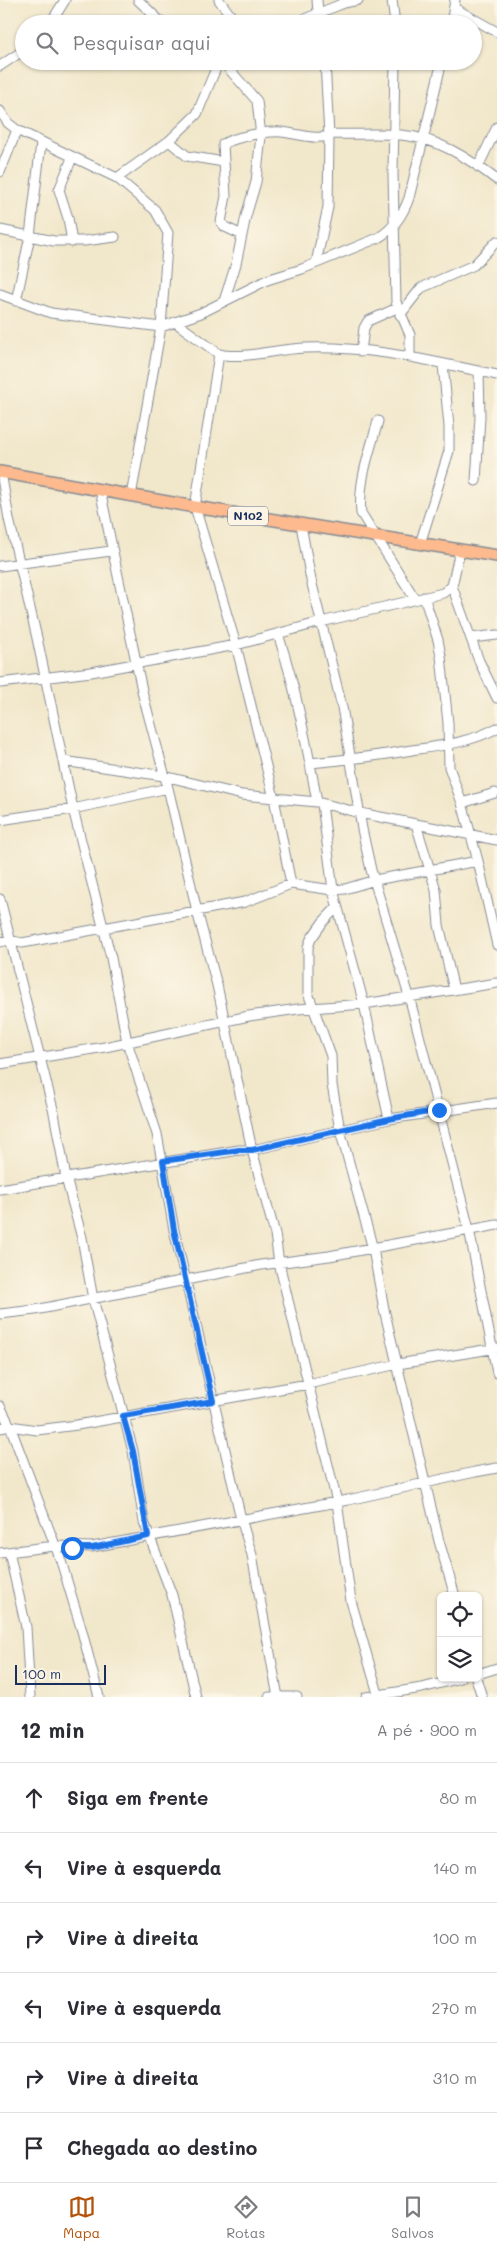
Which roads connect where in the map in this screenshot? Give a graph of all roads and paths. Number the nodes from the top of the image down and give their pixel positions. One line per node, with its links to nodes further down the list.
1 (65, 0): 9 (street)
2 (138, 0): 10 (street)
3 (219, 0): 11 (street)
4 (317, 0): 8 (street)
5 (358, 0): 8 (street)
6 (392, 0): 13 (street)
7 (454, 4): 14 (street)
8 (319, 12): 12 (street)
9 (56, 15)
10 (154, 15)
11 (230, 15)
12 (312, 15)
13 (394, 15)
14 (471, 15)
15 (482, 22): 16 (street)
16 (497, 32)
17 (15, 56): 18 (street)
18 (0, 66)
19 (216, 70): 31 (street)
20 (228, 70): 27 (street)
21 (325, 70): 29 (street)
22 (394, 70): 28 (street)
23 (440, 70): 30 (street)
24 (0, 111): 26 (street)
25 (497, 127): 35 (street)
26 (17, 130): 32 (street); 36 (street)
27 (261, 133): 29 (street); 34 (street); 41 (street)
28 (393, 135): 29 (street); 30 (street); 39 (street)
29 (329, 136): 46 (street)
30 (424, 139): 35 (street); 39 (street)
31 (168, 141): 34 (street); 37 (street)
32 (41, 143): 33 (street); 42 (street)
33 (72, 158): 37 (street); 44 (street)
34 (224, 162): 41 (street)
35 (478, 166): 38 (street)
36 (0, 172)
37 (117, 178): 52 (street)
38 (497, 180)
39 (394, 225): 46 (street); 50 (street)
40 (0, 230): 42 (street)
41 (242, 235): 49 (street)
42 (30, 236): 44 (street); 48 (street)
43 (115, 237): 44 (street)
44 (72, 242)
45 (497, 242): 50 (street)
46 (316, 263): 49 (street)
47 (0, 294): 48 (street)
48 (16, 300): 52 (street)
49 (224, 301): 51 (street)
50 (398, 312): 53 (street); 55 (street)
51 (174, 322): 52 (street); 54 (street)
52 (161, 327): 63 (street)
53 (361, 352): 54 (street); 55 (street)
54 (219, 354): 64 (street)
55 (410, 356): 56 (street)
56 (443, 364): 57 (street); 67 (street)
57 (479, 371): 58 (street); 61 (street)
58 (497, 375)
59 (378, 421): 66 (street)
60 (0, 472): 62 (main road, N102); 71 (street)
61 (476, 481)
62 (100, 490): 63 (main road, N102); 69 (street)
63 (131, 496): 64 (main road, N102)
64 (194, 507): 65 (main road, N102); 79 (street)
65 (301, 524): 66 (main road, N102); 75 (street)
66 (377, 537): 67 (main road, N102); 74 (street)
67 (420, 544): 68 (main road, N102)
68 (460, 550): 70 (main road, N102); 73 (street)
69 (111, 551): 71 (street); 80 (street)
70 (497, 556)
71 (19, 563): 72 (street); 81 (street)
72 (0, 566)
73 (452, 586): 74 (street); 78 (street)
74 (420, 598): 75 (street); 85 (street)
75 (321, 622): 76 (street); 86 (street)
76 (278, 634): 79 (street); 88 (street)
77 (497, 635): 78 (street)
78 (471, 638): 83 (street)
79 (236, 645): 80 (street); 92 (street)
80 (136, 663): 81 (street); 89 (street)
81 (45, 678): 82 (street); 87 (street)
82 (0, 682)
83 (497, 698)
84 (497, 728): 85 (street)
85 (448, 744): 86 (street); 94 (street)
86 (352, 760): 88 (street); 96 (street)
87 (63, 761): 89 (street); 95 (street)
88 (310, 763): 93 (street)
89 (164, 776): 90 (street); 92 (street)
90 (168, 788): 95 (street); 108 (street)
91 (495, 792): 94 (street)
92 (274, 798): 93 (street); 104 (street)
93 (319, 803): 96 (street); 105 (street)
94 (462, 803): 99 (street)
95 (72, 809): 97 (street); 109 (street)
96 (360, 813): 98 (street); 103 (street)
97 (0, 820)
98 (416, 824): 99 (street); 102 (street)
99 (470, 834): 100 (street); 101 (street)
100 (497, 840)
101 (478, 861): 102 (street); 111 (street)
102 (430, 870): 103 (street); 113 (street)
103 (375, 880): 105 (street); 114 (street)
104 (290, 884): 105 (street); 108 (street)
105 (333, 890): 107 (street)
106 (0, 900): 110 (street)
107 (337, 907): 115 (street); 116 (street)
108 (197, 910): 109 (street); 117 (street)
109 (102, 926): 110 (street); 118 (street)
110 (5, 941): 119 (street)
111 (497, 945)
112 (497, 983): 113 (street)
113 (454, 990): 114 (street)
114 (408, 996): 115 (street); 122 (street)
115 (364, 1004): 116 (street); 123 (street)
116 (312, 1008): 117 (street); 124 (street)
117 (225, 1022): 118 (street); 125 (street)
118 (127, 1042): 119 (street); 126 (street)
119 (39, 1058): 120 (street); 127 (street)
120 (0, 1064)
121 (497, 1103): 122 (street)
122 (439, 1110): 123 (street); 130 (street)
123 (389, 1119): 124 (street)
124 (340, 1130): 125 (street); 131 (street)
125 (252, 1150): 126 (street); 132 (street)
126 (163, 1161): 127 (street); 133 (street)
127 (66, 1178): 128 (street); 134 (street)
128 (0, 1189)
129 (497, 1225): 130 (street)
130 (469, 1229): 131 (street); 136 (street)
131 (373, 1249): 132 (street); 137 (street)
132 (279, 1263): 133 (street); 139 (street)
133 (186, 1280): 134 (street); 140 (street)
134 (93, 1299): 135 (street); 142 (street)
135 (0, 1314)
136 (494, 1348): 137 (street); 138 (street)
137 (398, 1364): 139 (street); 146 (street)
138 (497, 1373)
139 (308, 1384): 140 (street); 147 (street)
140 (213, 1401): 142 (street); 148 (street)
141 (0, 1406): 143 (street)
142 (123, 1416): 143 (street); 149 (street)
143 (10, 1426): 144 (street); 150 (street)
144 (0, 1428)
145 (497, 1468): 146 (street)
146 (425, 1483): 147 (street); 152 (street)
147 (337, 1502): 148 (street); 157 (street)
148 (241, 1519): 149 (street); 161 (street)
149 (148, 1536): 150 (street); 160 (street)
150 (54, 1546): 151 (street); 159 (street)
151 (4, 1553): 158 (street)
152 (453, 1592)
153 (497, 1668): 154 (street)
154 (482, 1673)
155 (445, 1682): 157 (street)
156 (477, 1682): 164 (street)
157 (379, 1696): 163 (street)
158 (30, 1697)
159 (99, 1697)
160 (196, 1697)
161 (275, 1697): 162 (street)
162 (298, 1697)
163 (366, 1697)
164 (482, 1697)

